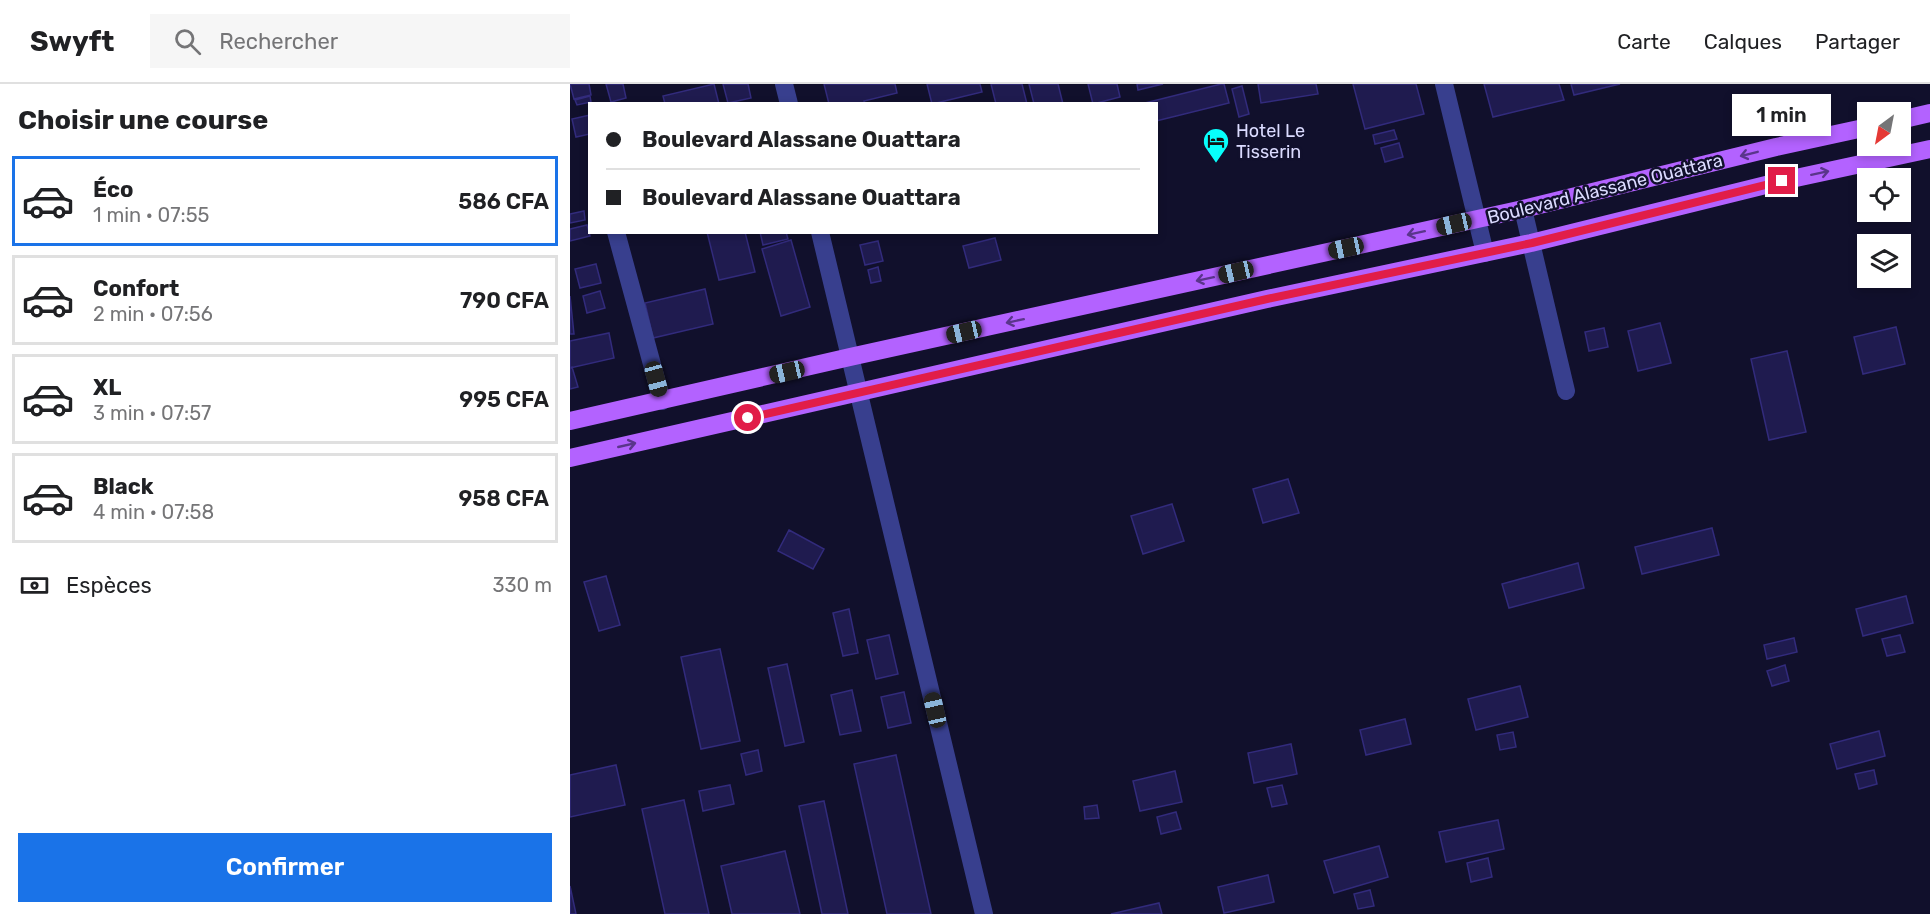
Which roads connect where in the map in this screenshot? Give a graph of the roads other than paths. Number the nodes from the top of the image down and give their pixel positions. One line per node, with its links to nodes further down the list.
1 (784, 84): 3 (street)
2 (1444, 84): 9 (street)
3 (788, 102)
4 (1930, 113): 5 (main road)
5 (1911, 117)
6 (1857, 129): 8 (main road, Boulevard Alassane Ouattara, one-way to 8)
7 (1930, 149): 12 (main road, Boulevard Alassane Ouattara, one-way to 7)
8 (1523, 209): 9 (main road, Boulevard Alassane Ouattara); 12 (street)
9 (1476, 220): 13 (street); 14 (main road, Boulevard Alassane Ouattara, one-way to 14)
10 (617, 234): 17 (street)
11 (820, 234): 14 (street)
12 (1532, 243): 13 (main road, Boulevard Alassane Ouattara); 15 (street)
13 (1485, 253): 16 (main road, Boulevard Alassane Ouattara)
14 (850, 357): 16 (street); 17 (main road, Boulevard Alassane Ouattara)
15 (1566, 391)
16 (859, 393): 19 (main road, Boulevard Alassane Ouattara, one-way to 16); 20 (street)
17 (662, 401): 18 (main road, Boulevard Alassane Ouattara)
18 (570, 422)
19 (570, 458)
20 (984, 914)

